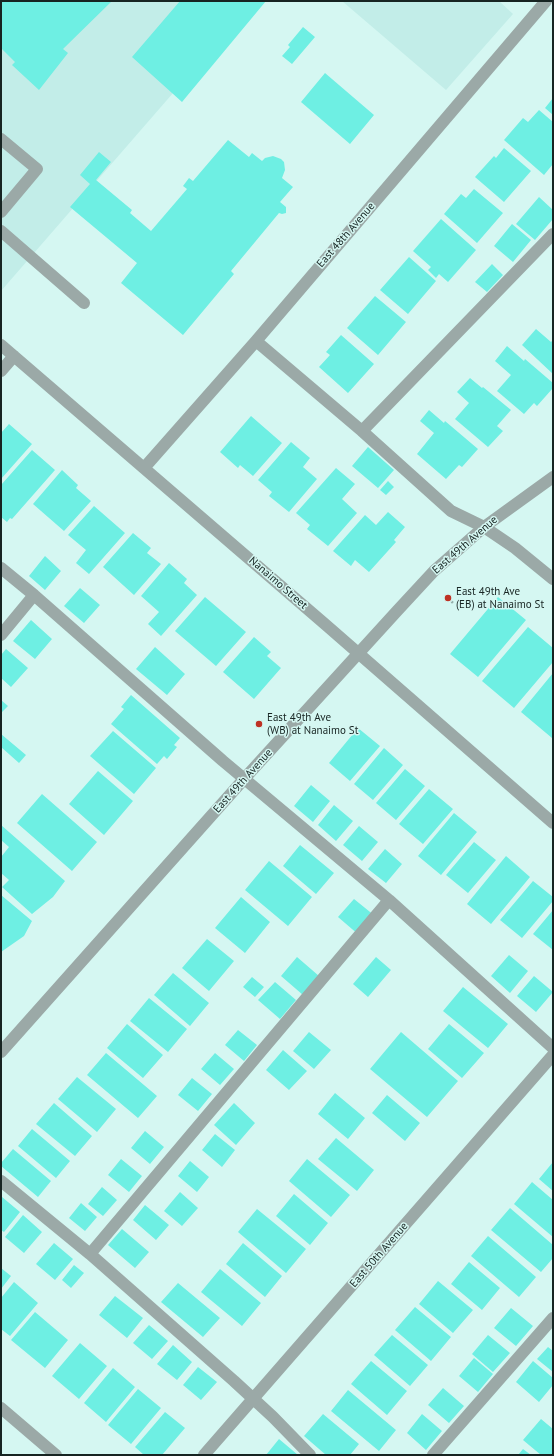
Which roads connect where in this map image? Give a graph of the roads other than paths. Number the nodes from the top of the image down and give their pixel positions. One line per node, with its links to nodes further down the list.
1 (546, 1): 7 (street, East 48th Avenue)
2 (1, 139): 3 (street)
3 (1, 212)
4 (1, 232): 6 (street)
5 (553, 234): 11 (street)
6 (84, 303)
7 (256, 341): 11 (street); 12 (street, East 48th Avenue)
8 (1, 345): 9 (street, Nanaimo Street)
9 (14, 356): 10 (street); 12 (street, Nanaimo Street)
10 (1, 370)
11 (362, 431): 14 (street)
12 (144, 468): 19 (street, Nanaimo Street)
13 (553, 477): 14 (street, East 49th Avenue)
14 (484, 527): 16 (street); 19 (street, East 49th Avenue)
15 (1, 568): 17 (street)
16 (553, 580)
17 (34, 596): 18 (street); 20 (street)
18 (1, 634)
19 (358, 654): 20 (street, East 49th Avenue); 21 (street, Nanaimo Street)
20 (244, 779): 22 (street); 24 (street, East 49th Avenue)
21 (553, 823)
22 (389, 900): 23 (street); 27 (street)
23 (553, 1048)
24 (1, 1052)
25 (553, 1054): 29 (street, East 50th Avenue)
26 (1, 1181): 27 (street)
27 (90, 1254): 29 (street)
28 (553, 1318): 34 (street)
29 (253, 1399): 32 (street, East 50th Avenue); 33 (street)
30 (1, 1408): 31 (street)
31 (56, 1455)
32 (204, 1455)
33 (310, 1455)
34 (433, 1455)

